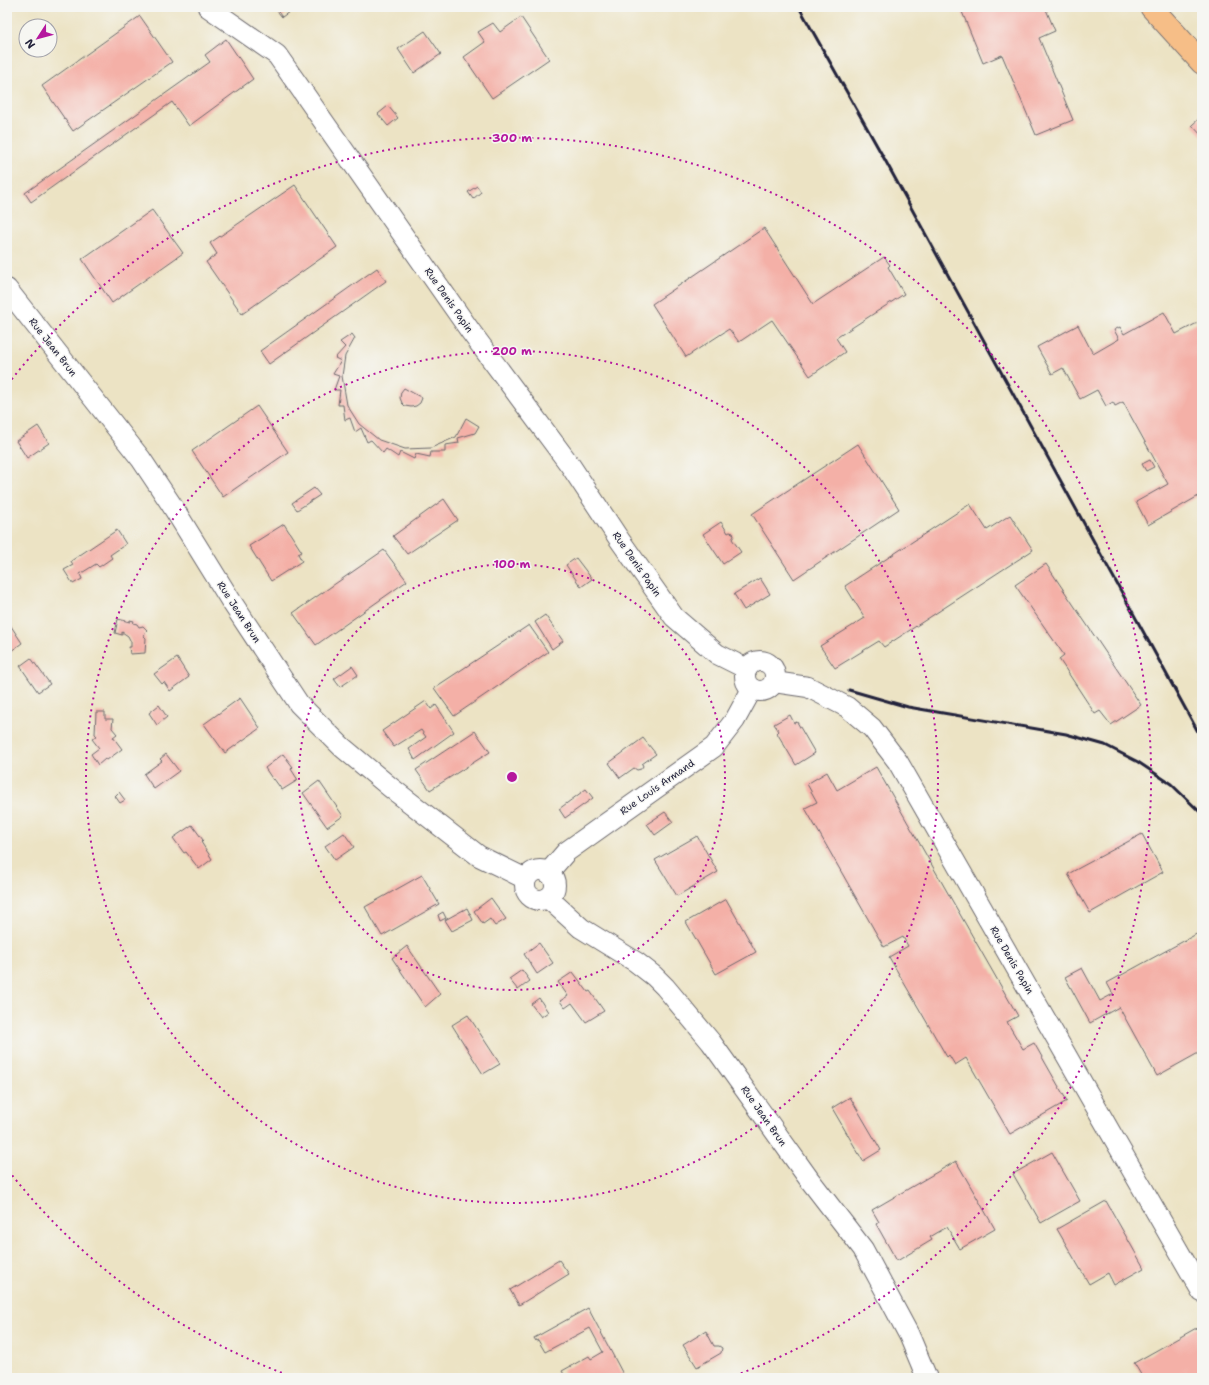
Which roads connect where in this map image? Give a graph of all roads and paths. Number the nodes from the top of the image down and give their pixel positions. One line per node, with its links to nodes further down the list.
1 (208, 7): 5 (street, Rue Denis Papin)
2 (1151, 7): 3 (main road)
3 (1202, 63)
4 (7, 289): 9 (street, Rue Jean Brun)
5 (747, 669): 6 (street); 7 (street)
6 (774, 682): 7 (street); 11 (street, Rue Denis Papin)
7 (752, 689): 8 (street, Rue Louis Armand)
8 (548, 872): 9 (street); 10 (street)
9 (526, 879): 10 (street)
10 (548, 898): 12 (street, Rue Jean Brun)
11 (1202, 1292)
12 (927, 1378)

